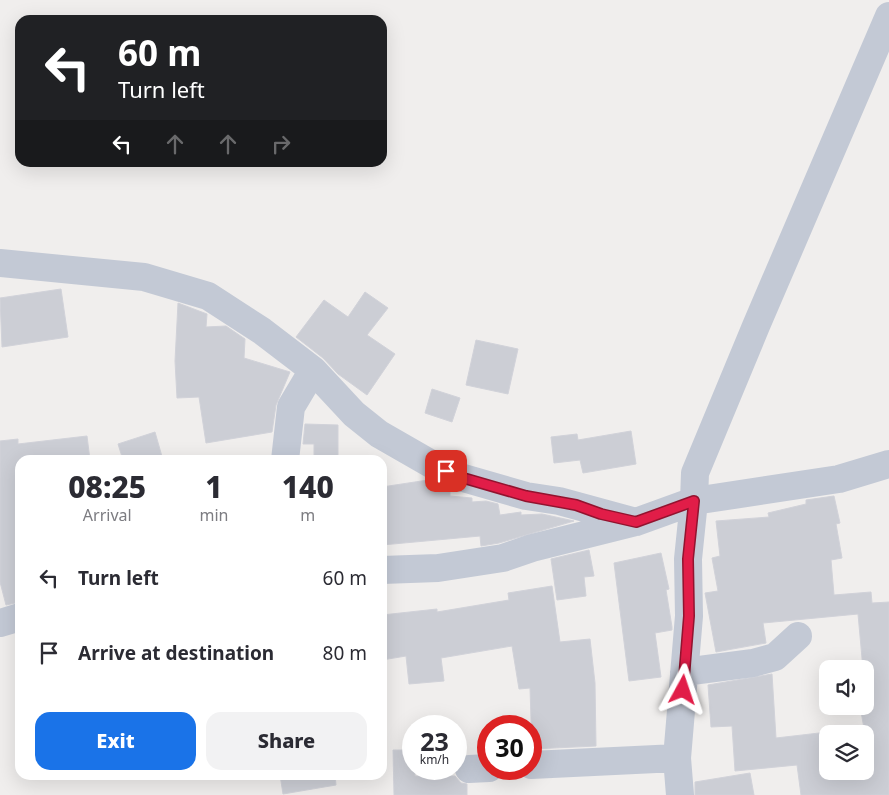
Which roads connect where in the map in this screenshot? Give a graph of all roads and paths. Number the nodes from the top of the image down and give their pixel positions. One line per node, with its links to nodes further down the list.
1 (889, 16): 6 (street)
2 (0, 263): 3 (street)
3 (312, 370): 4 (street); 7 (street)
4 (285, 455)
5 (889, 464): 6 (street)
6 (694, 501): 7 (street); 12 (street)
7 (636, 522): 8 (street)
8 (387, 570)
9 (15, 618): 10 (street)
10 (0, 623)
11 (798, 636): 12 (street)
12 (684, 672): 13 (street)
13 (677, 758): 14 (street); 15 (street)
14 (542, 764)
15 (680, 795)

